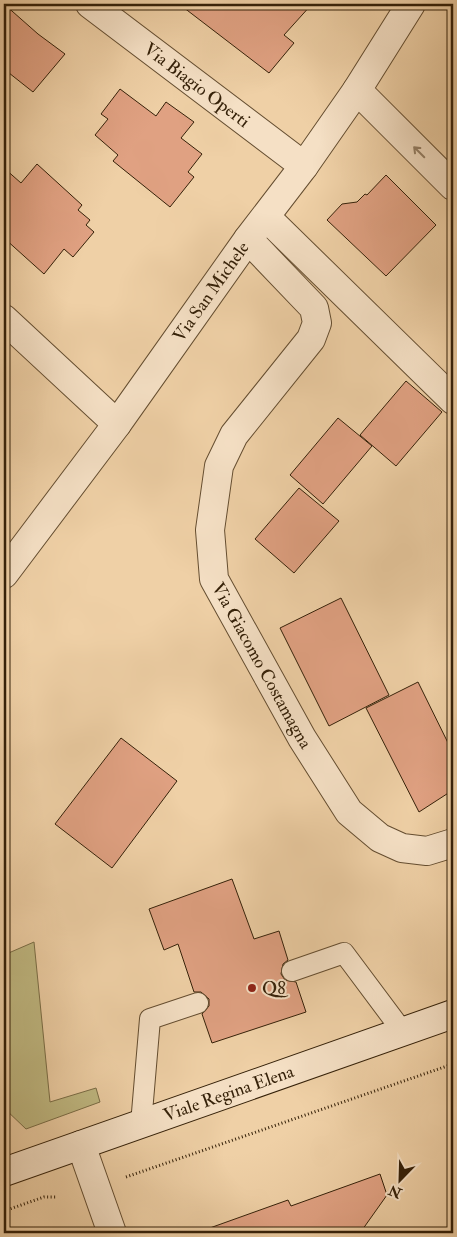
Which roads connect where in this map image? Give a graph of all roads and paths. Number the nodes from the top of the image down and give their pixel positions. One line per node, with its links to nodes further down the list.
1 (90, 4): 4 (street, Via Biagio Operti)
2 (411, 4): 3 (street, Via San Michele)
3 (357, 90): 4 (street, Via San Michele); 5 (street, one-way to 3)
4 (304, 166): 6 (street, Via San Michele)
5 (453, 186)
6 (266, 217): 7 (street, Via San Michele); 9 (street)
7 (248, 239): 10 (street, Via San Michele); 12 (street, Via Giacomo Costamagna)
8 (4, 319): 10 (street)
9 (453, 400)
10 (117, 424): 11 (street, Via San Michele)
11 (4, 574)
12 (453, 843)
13 (292, 971): 16 (lane)
14 (198, 1003): 18 (lane)
15 (453, 1014): 16 (street, Viale Regina Elena)
16 (403, 1032): 18 (street, Viale Regina Elena)
17 (453, 1064): 21 (path)
18 (141, 1124): 19 (street, Viale Regina Elena)
19 (81, 1145): 20 (street, Viale Regina Elena); 24 (street)
20 (4, 1172)
21 (123, 1178)
22 (56, 1197): 23 (path)
23 (4, 1211)
24 (112, 1233)

